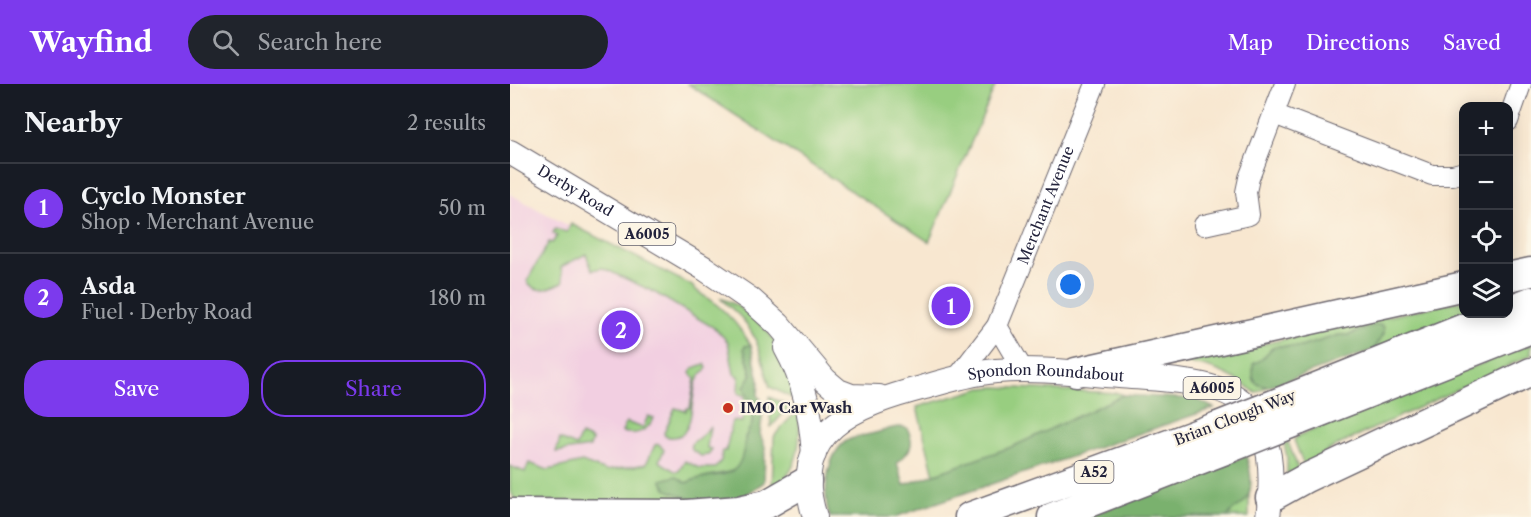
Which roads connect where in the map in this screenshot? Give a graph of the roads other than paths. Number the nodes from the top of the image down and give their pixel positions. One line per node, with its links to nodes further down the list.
1 (1095, 84): 16 (street, Merchant Avenue)
2 (1285, 84): 5 (street)
3 (1521, 84): 4 (street)
4 (1513, 109)
5 (1274, 114): 7 (street); 8 (street)
6 (510, 152): 14 (main road, Derby Road / A6005)
7 (1459, 173)
8 (1204, 225)
9 (1531, 272): 10 (highway)
10 (1513, 276)
11 (1459, 287): 19 (highway)
12 (1531, 301): 13 (highway)
13 (1513, 308)
14 (762, 310): 22 (main road, Derby Road / A6005); 25 (main road, Derby Road / A6005)
15 (1491, 318): 23 (highway, Brian Clough Way / A52)
16 (997, 326): 18 (street); 21 (street, Merchant Avenue)
17 (1531, 329): 23 (highway, Brian Clough Way / A52)
18 (1023, 370): 19 (main road, Spondon Roundabout / A6005); 21 (main road, Spondon Roundabout / A6005)
19 (1076, 372): 26 (main road, Spondon Roundabout / A6005)
20 (1531, 372): 26 (highway)
21 (957, 378): 22 (main road, Spondon Roundabout / A6005)
22 (888, 397): 25 (main road, Spondon Roundabout)
23 (1293, 410): 24 (highway, Brian Clough Way / A52, bridge)
24 (1223, 437): 29 (highway, Brian Clough Way / A52); 30 (highway, Brian Clough Way / A52)
25 (811, 468): 27 (highway); 28 (main road, A6005)
26 (1269, 507)
27 (510, 513)
28 (815, 517)
29 (969, 517)
30 (1052, 517)

